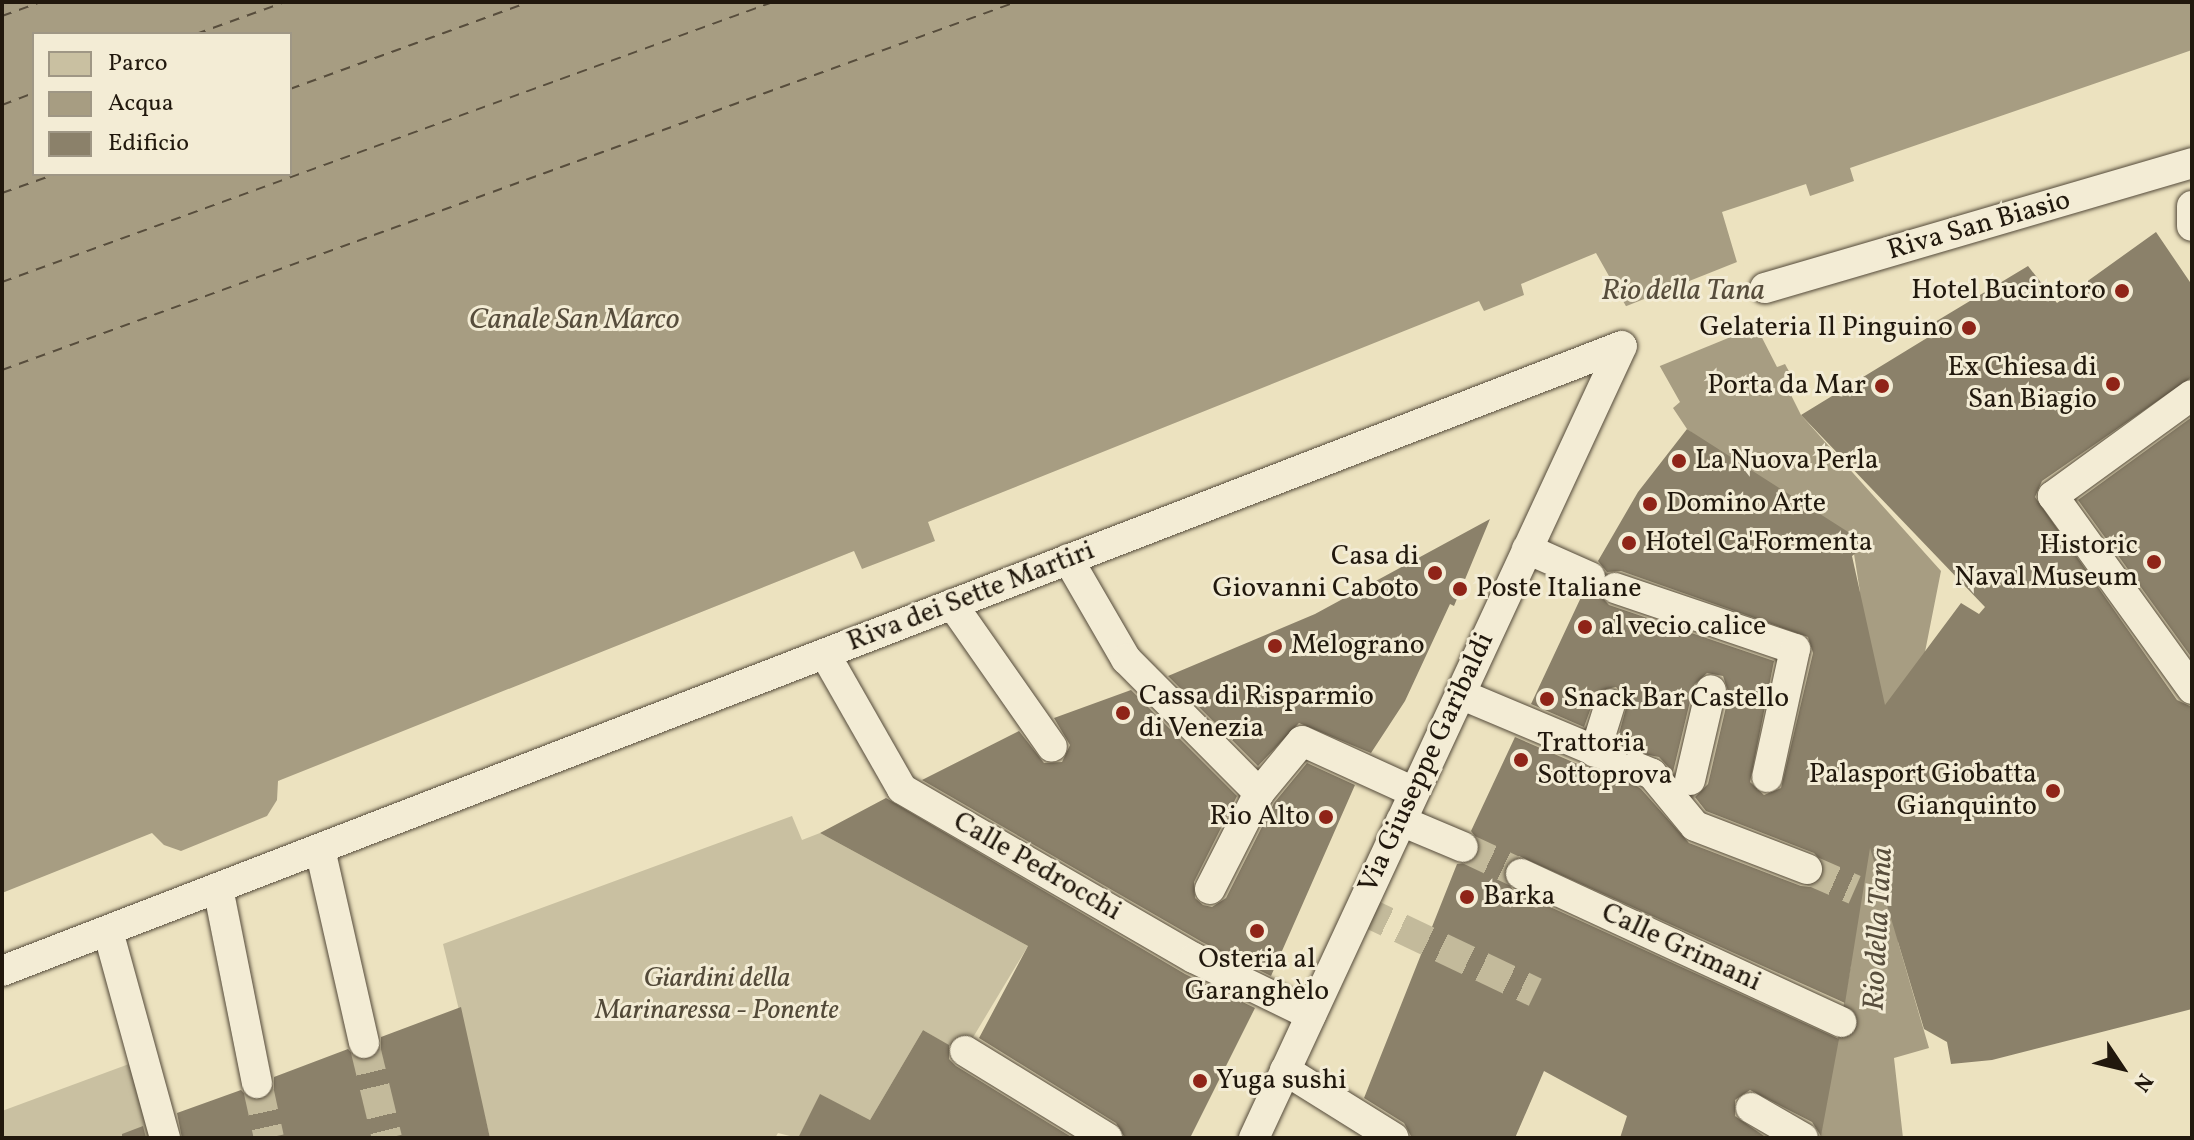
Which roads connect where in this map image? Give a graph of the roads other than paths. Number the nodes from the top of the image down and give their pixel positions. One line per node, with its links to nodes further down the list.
1 (2192, 163): 4 (street, Riva San Biasio)
2 (2192, 206): 3 (street)
3 (2192, 226)
4 (1765, 288)
5 (1622, 346): 7 (street, Via Giuseppe Garibaldi); 8 (street, Riva dei Sette Martiri)
6 (2192, 395): 11 (street)
7 (1527, 549): 13 (street, Via Giuseppe Garibaldi); 17 (street)
8 (1068, 559): 9 (street, Riva dei Sette Martiri); 20 (street)
9 (952, 604): 10 (street, Riva dei Sette Martiri); 15 (street)
10 (825, 654): 23 (street, Riva dei Sette Martiri); 30 (street, Calle Pedrocchi)
11 (2192, 689)
12 (1711, 690): 18 (street)
13 (1460, 694): 16 (street); 19 (street, Via Giuseppe Garibaldi)
14 (1610, 704): 16 (street)
15 (1052, 747)
16 (1614, 759): 24 (street)
17 (1767, 777)
18 (1690, 780)
19 (1414, 792): 20 (street); 21 (street, Via Giuseppe Garibaldi)
20 (1259, 793): 27 (street)
21 (1401, 821): 22 (street); 30 (street, Via Giuseppe Garibaldi)
22 (1463, 847)
23 (320, 849): 26 (street, Riva dei Sette Martiri); 32 (street)
24 (1807, 869)
25 (1521, 874): 31 (street, Calle Grimani)
26 (218, 888): 28 (street, Riva dei Sette Martiri); 35 (street)
27 (1210, 889)
28 (108, 931): 29 (street, Riva dei Sette Martiri); 37 (street)
29 (2, 971)
30 (1311, 1015): 34 (street, Via Giuseppe Garibaldi)
31 (1842, 1022)
32 (364, 1043)
33 (965, 1051): 38 (street)
34 (1285, 1070): 39 (street, Via Giuseppe Garibaldi); 40 (street)
35 (257, 1083)
36 (1763, 1115): 41 (street)
37 (165, 1138)
38 (1107, 1138)
39 (1254, 1138)
40 (1394, 1138)
41 (1803, 1138)

